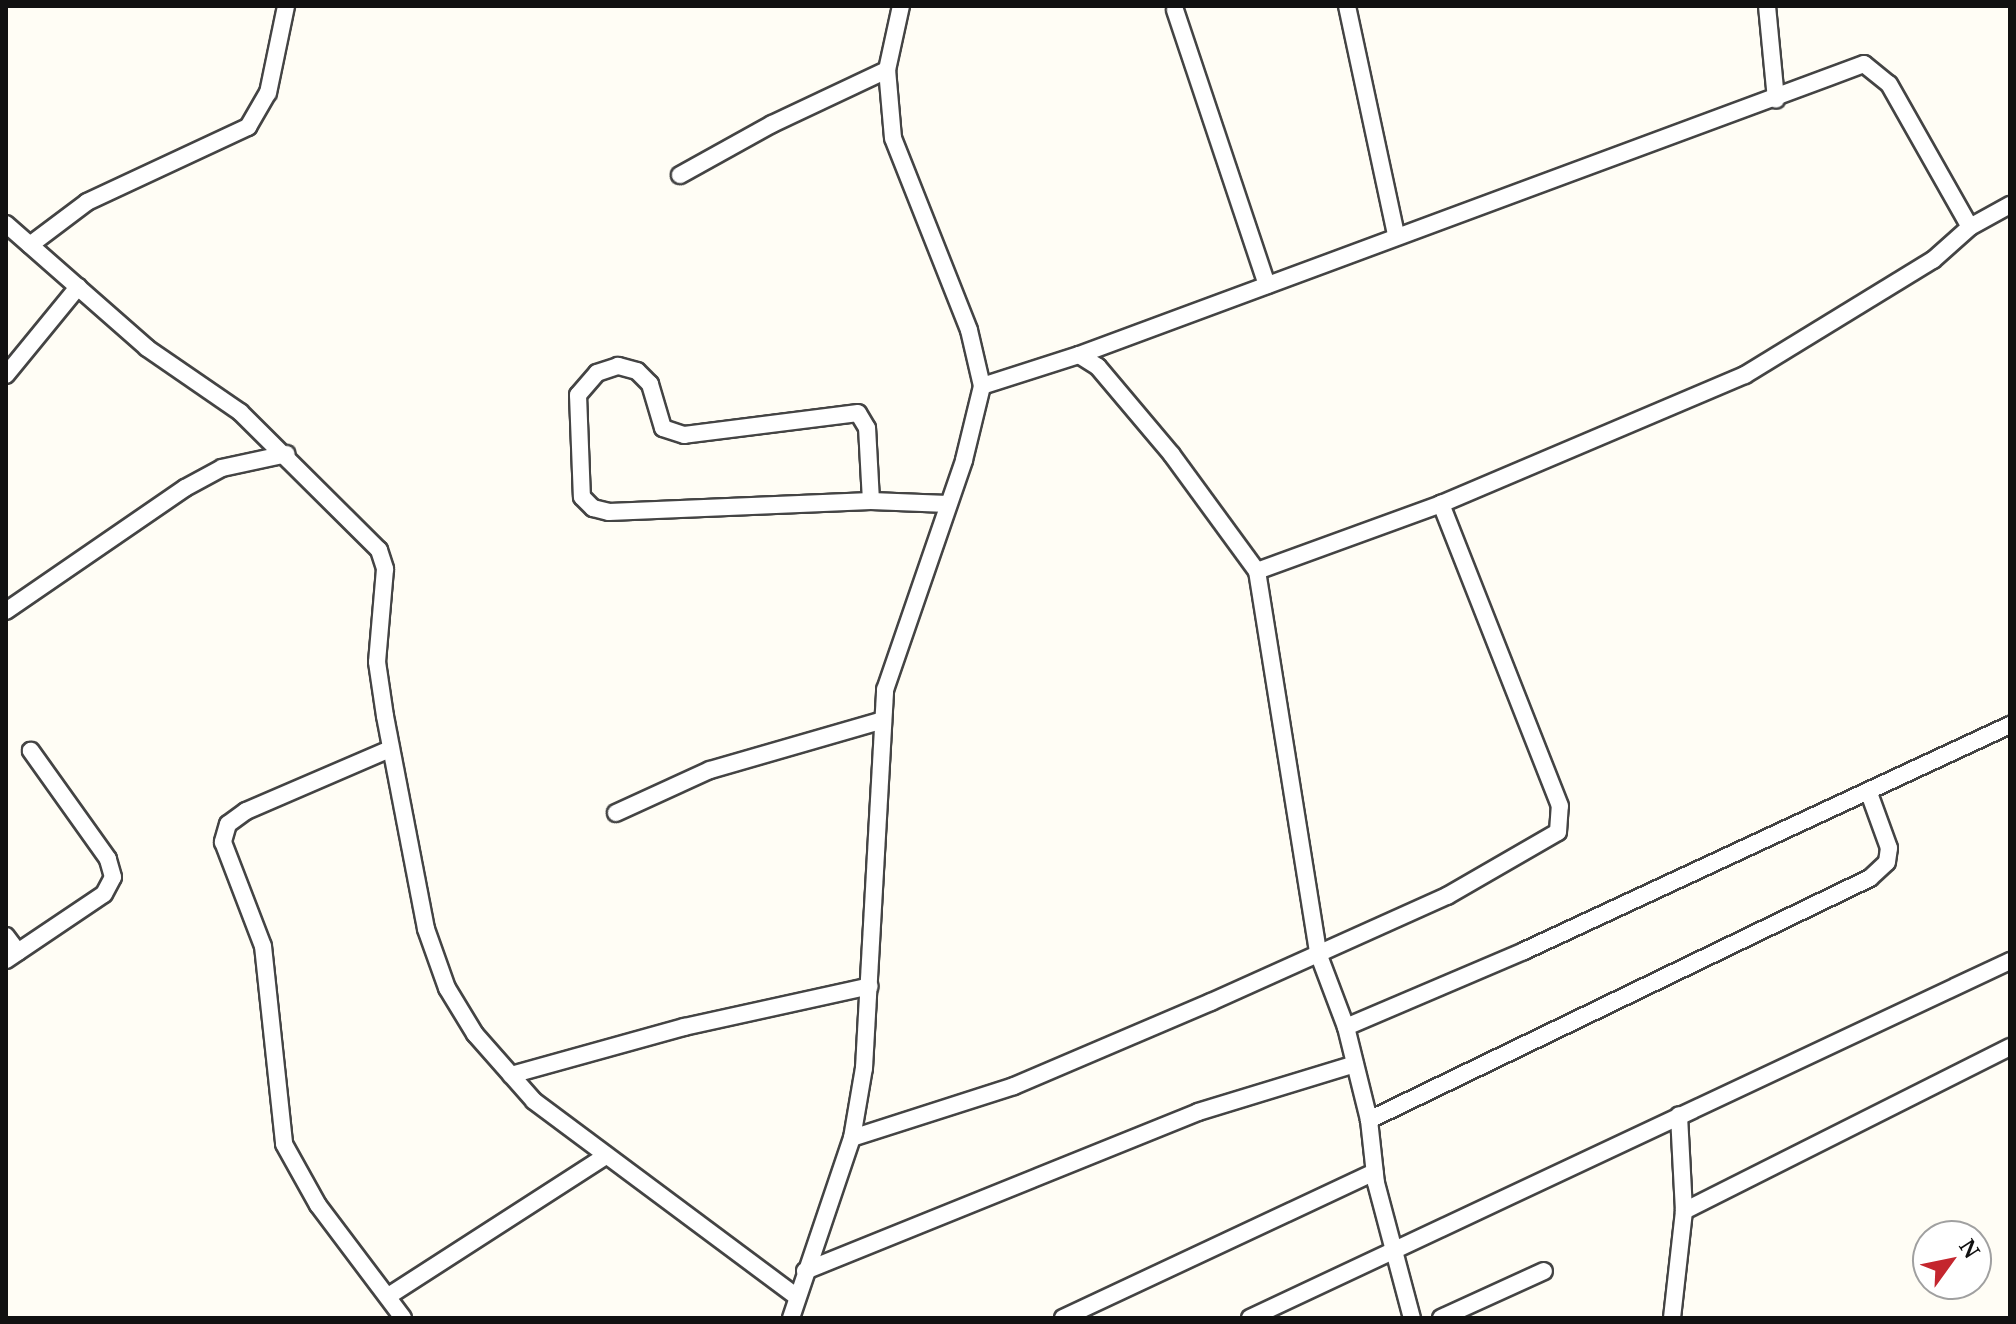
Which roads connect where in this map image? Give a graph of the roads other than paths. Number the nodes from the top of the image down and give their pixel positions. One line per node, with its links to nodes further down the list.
1 (286, 6): 13 (street)
2 (901, 6): 6 (street)
3 (1347, 6): 12 (street)
4 (1767, 6): 7 (street)
5 (1175, 10): 14 (street)
6 (887, 70): 8 (street); 18 (street)
7 (1776, 100): 11 (street); 12 (street)
8 (680, 175)
9 (2010, 205): 11 (street)
10 (6, 224): 13 (street)
11 (1970, 227): 22 (street)
12 (1396, 234): 14 (street)
13 (30, 245): 15 (street)
14 (1267, 285): 16 (street)
15 (78, 287): 17 (street); 19 (street)
16 (1079, 355): 18 (street); 23 (street)
17 (6, 375)
18 (982, 386): 21 (street)
19 (287, 454): 24 (street); 27 (street)
20 (871, 501): 20 (street); 21 (street)
21 (948, 504): 25 (street)
22 (1441, 504): 23 (street); 32 (street)
23 (1257, 571): 32 (street)
24 (6, 611)
25 (880, 721): 30 (street); 35 (street)
26 (2010, 725): 29 (street)
27 (390, 749): 39 (street); 49 (street)
28 (31, 751): 33 (street)
29 (1869, 793): 36 (street); 41 (street)
30 (616, 813)
31 (6, 936): 33 (street)
32 (1318, 953): 36 (street); 42 (street)
33 (12, 956)
34 (2010, 961): 40 (street)
35 (870, 986): 39 (street); 42 (street)
36 (1346, 1027): 38 (street)
37 (2010, 1047): 45 (street)
38 (1355, 1064): 41 (street); 47 (street)
39 (511, 1075): 43 (street)
40 (1679, 1115): 45 (street); 46 (street)
41 (1369, 1120): 44 (street)
42 (852, 1138): 47 (street)
43 (606, 1156): 49 (street); 50 (street)
44 (1374, 1172): 46 (street); 52 (street)
45 (1684, 1211): 56 (street)
46 (1394, 1250): 53 (street); 54 (street)
47 (805, 1271): 50 (street)
48 (1544, 1271): 55 (street)
49 (390, 1295): 51 (street)
50 (795, 1310)
51 (403, 1318)
52 (1063, 1318)
53 (1250, 1318)
54 (1412, 1318)
55 (1441, 1318)
56 (1672, 1318)

